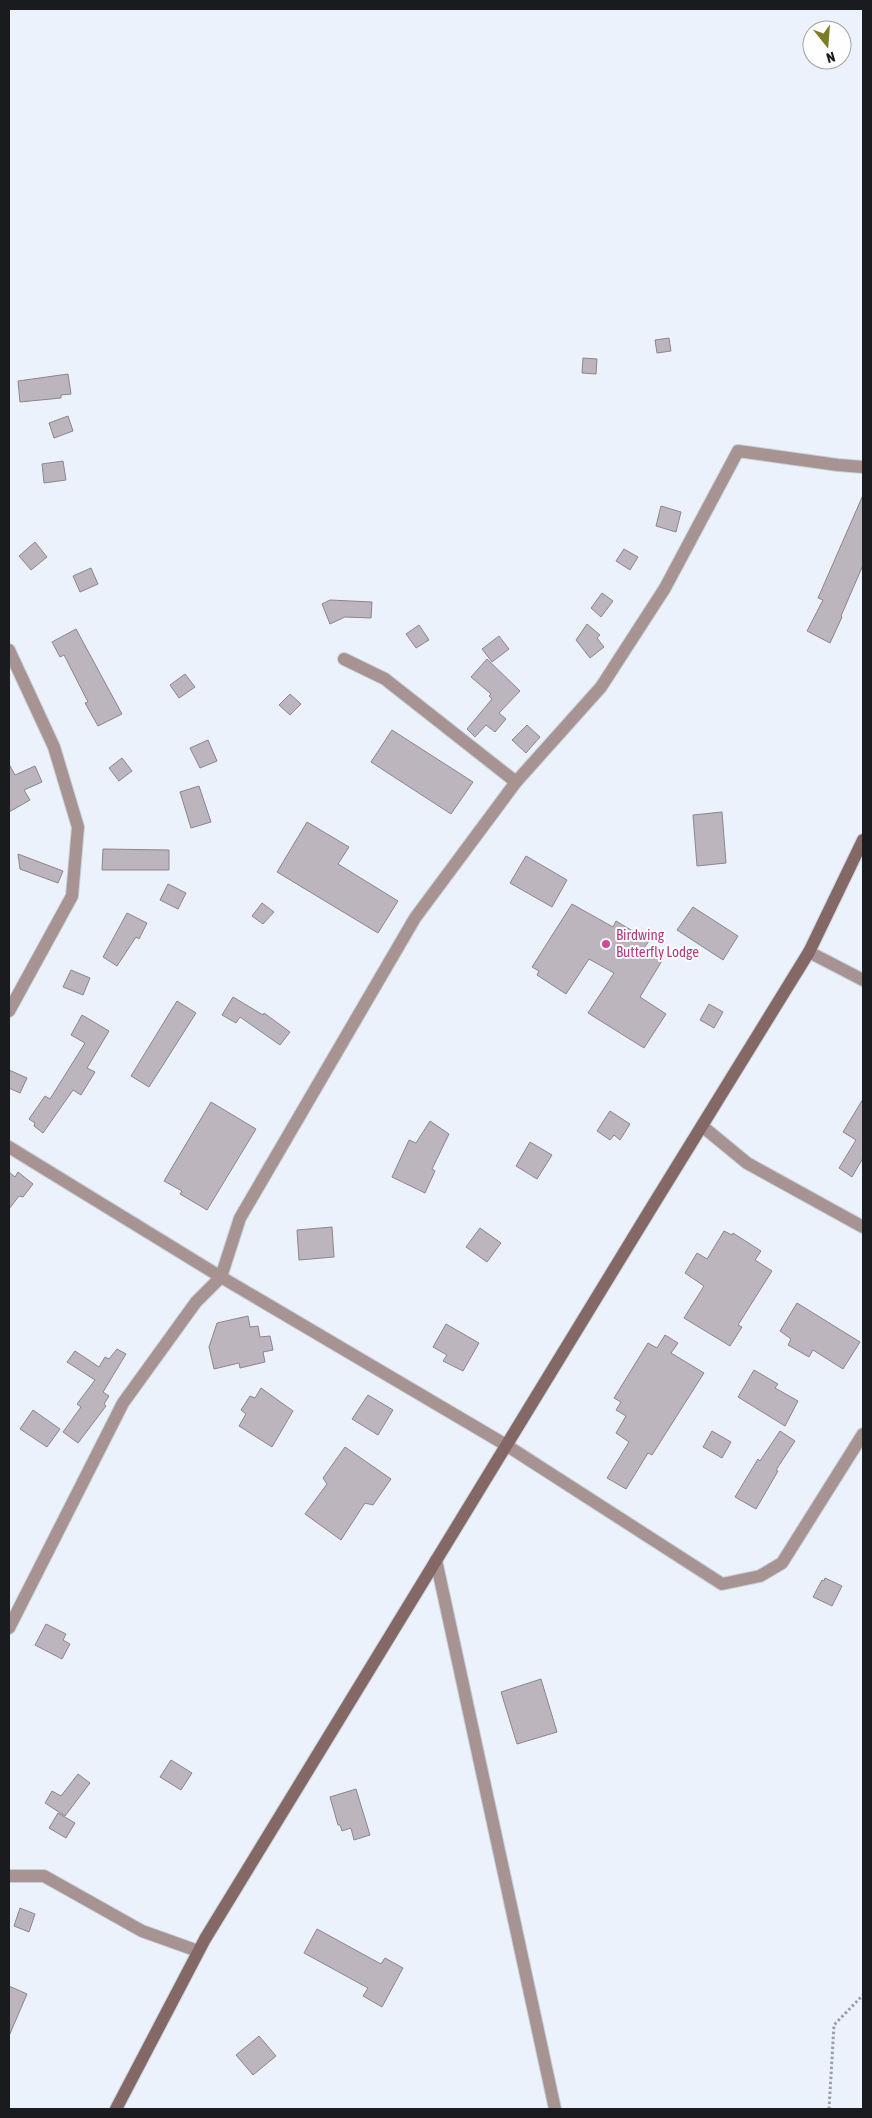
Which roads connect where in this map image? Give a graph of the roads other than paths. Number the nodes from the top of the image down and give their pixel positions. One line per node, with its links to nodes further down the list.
1 (863, 467): 4 (street)
2 (9, 650): 8 (street)
3 (344, 659): 4 (street)
4 (516, 782): 12 (street)
5 (863, 840): 6 (main road)
6 (809, 952): 7 (street); 9 (main road)
7 (863, 980)
8 (9, 1011)
9 (702, 1126): 11 (street); 14 (main road)
10 (9, 1147): 12 (street)
11 (863, 1227)
12 (221, 1277): 14 (street); 16 (street)
13 (863, 1434): 14 (street)
14 (506, 1445): 15 (main road)
15 (436, 1560): 20 (main road); 22 (street)
16 (9, 1628)
17 (9, 1866): 19 (street)
18 (9, 1876): 19 (street)
19 (22, 1876): 20 (street)
20 (198, 1951): 21 (main road)
21 (116, 2109)
22 (555, 2109)

